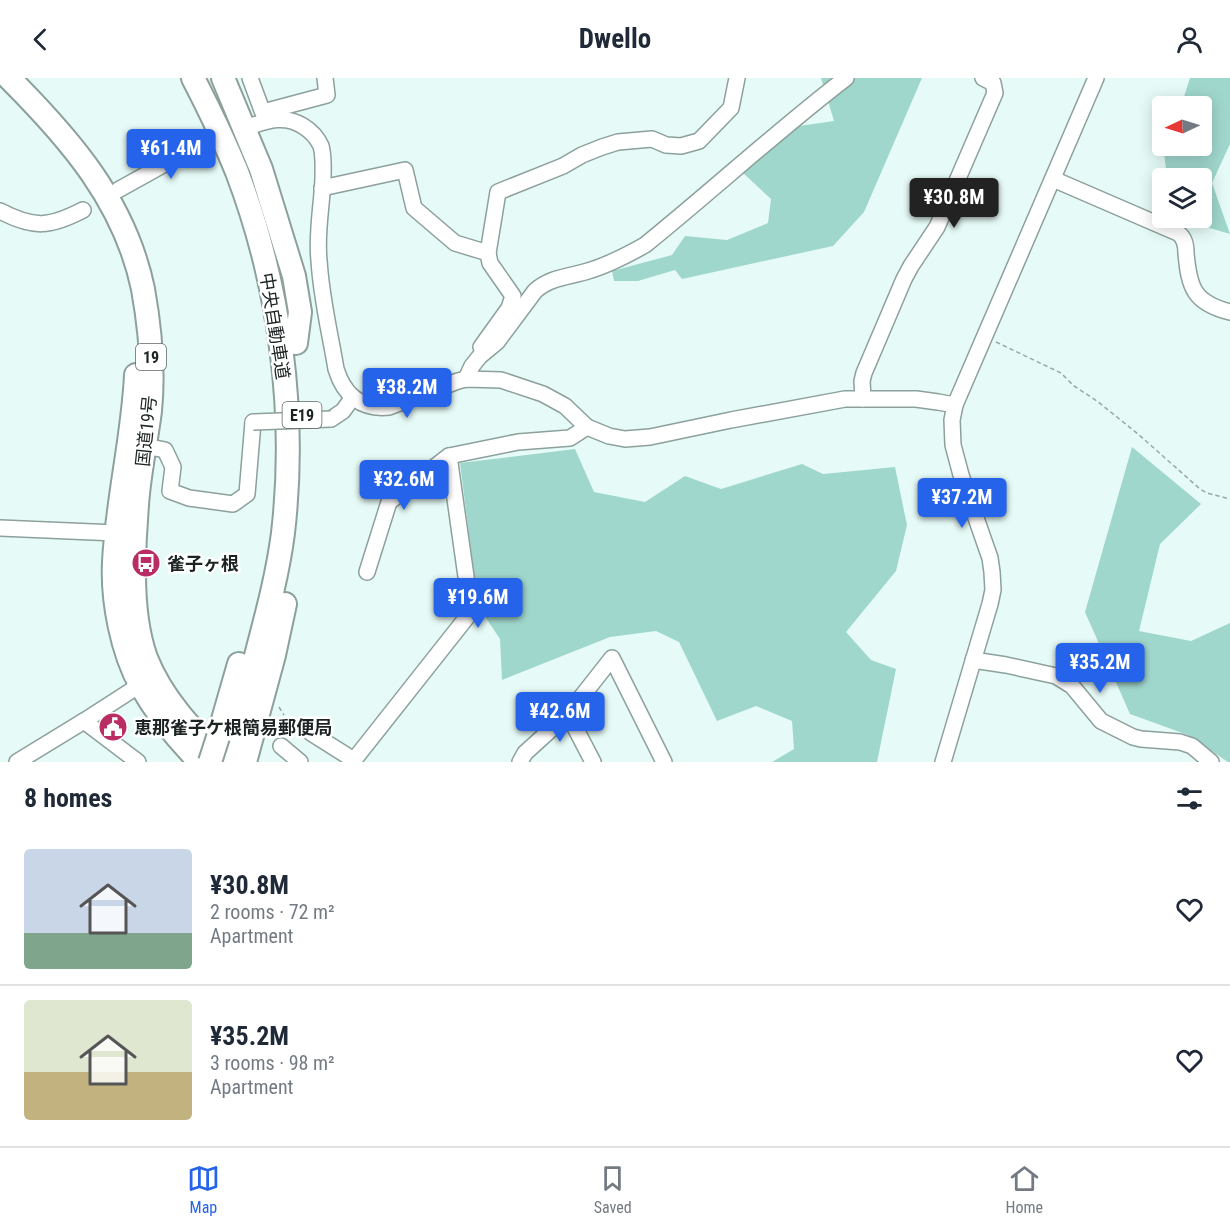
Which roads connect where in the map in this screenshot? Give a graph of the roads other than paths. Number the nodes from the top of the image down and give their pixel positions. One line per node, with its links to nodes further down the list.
1 (9, 78): 29 (highway, 国道19号 / 19)
2 (193, 78): 40 (highway, 中央自動車道 / E19)
3 (211, 78): 22 (highway, 中央自動車道 / E19)
4 (223, 78): 22 (highway)
5 (250, 78): 12 (street)
6 (326, 78): 12 (street)
7 (737, 78): 20 (street)
8 (846, 78): 23 (street)
9 (982, 78): 26 (street)
10 (1096, 78): 15 (street)
11 (0, 88): 32 (highway, 国道19号 / 19)
12 (264, 116): 13 (street); 16 (street)
13 (250, 126)
14 (211, 142): 17 (street)
15 (1053, 179): 21 (street); 27 (street)
16 (322, 188): 20 (street); 25 (street)
17 (118, 190)
18 (83, 210): 19 (street)
19 (0, 211)
20 (488, 253): 23 (street)
21 (1230, 312)
22 (296, 343): 40 (highway, 中央自動車道 / E19)
23 (480, 356): 24 (street)
24 (466, 379): 25 (street); 28 (street)
25 (352, 397): 29 (street, bridge)
26 (863, 399): 27 (street); 28 (street)
27 (955, 405): 34 (street)
28 (587, 427): 30 (street)
29 (145, 446): 35 (highway, 国道19号 / 19)
30 (449, 456): 33 (street); 42 (street)
31 (0, 528): 32 (street)
32 (116, 533): 35 (highway, 国道19号 / 19)
33 (367, 572)
34 (973, 660): 49 (street); 50 (street)
35 (147, 680): 37 (street); 40 (highway, 国道19号 / 19); 41 (highway, 国道19号 / 19)
36 (568, 714): 46 (street); 47 (street); 48 (street)
37 (84, 721): 43 (street); 44 (street)
38 (311, 733): 42 (street)
39 (281, 746): 45 (street)
40 (232, 756): 41 (highway, bridge)
41 (200, 761)
42 (353, 761)
43 (17, 762)
44 (138, 762)
45 (300, 762)
46 (520, 762)
47 (593, 762)
48 (664, 762)
49 (943, 762)
50 (1211, 762)

